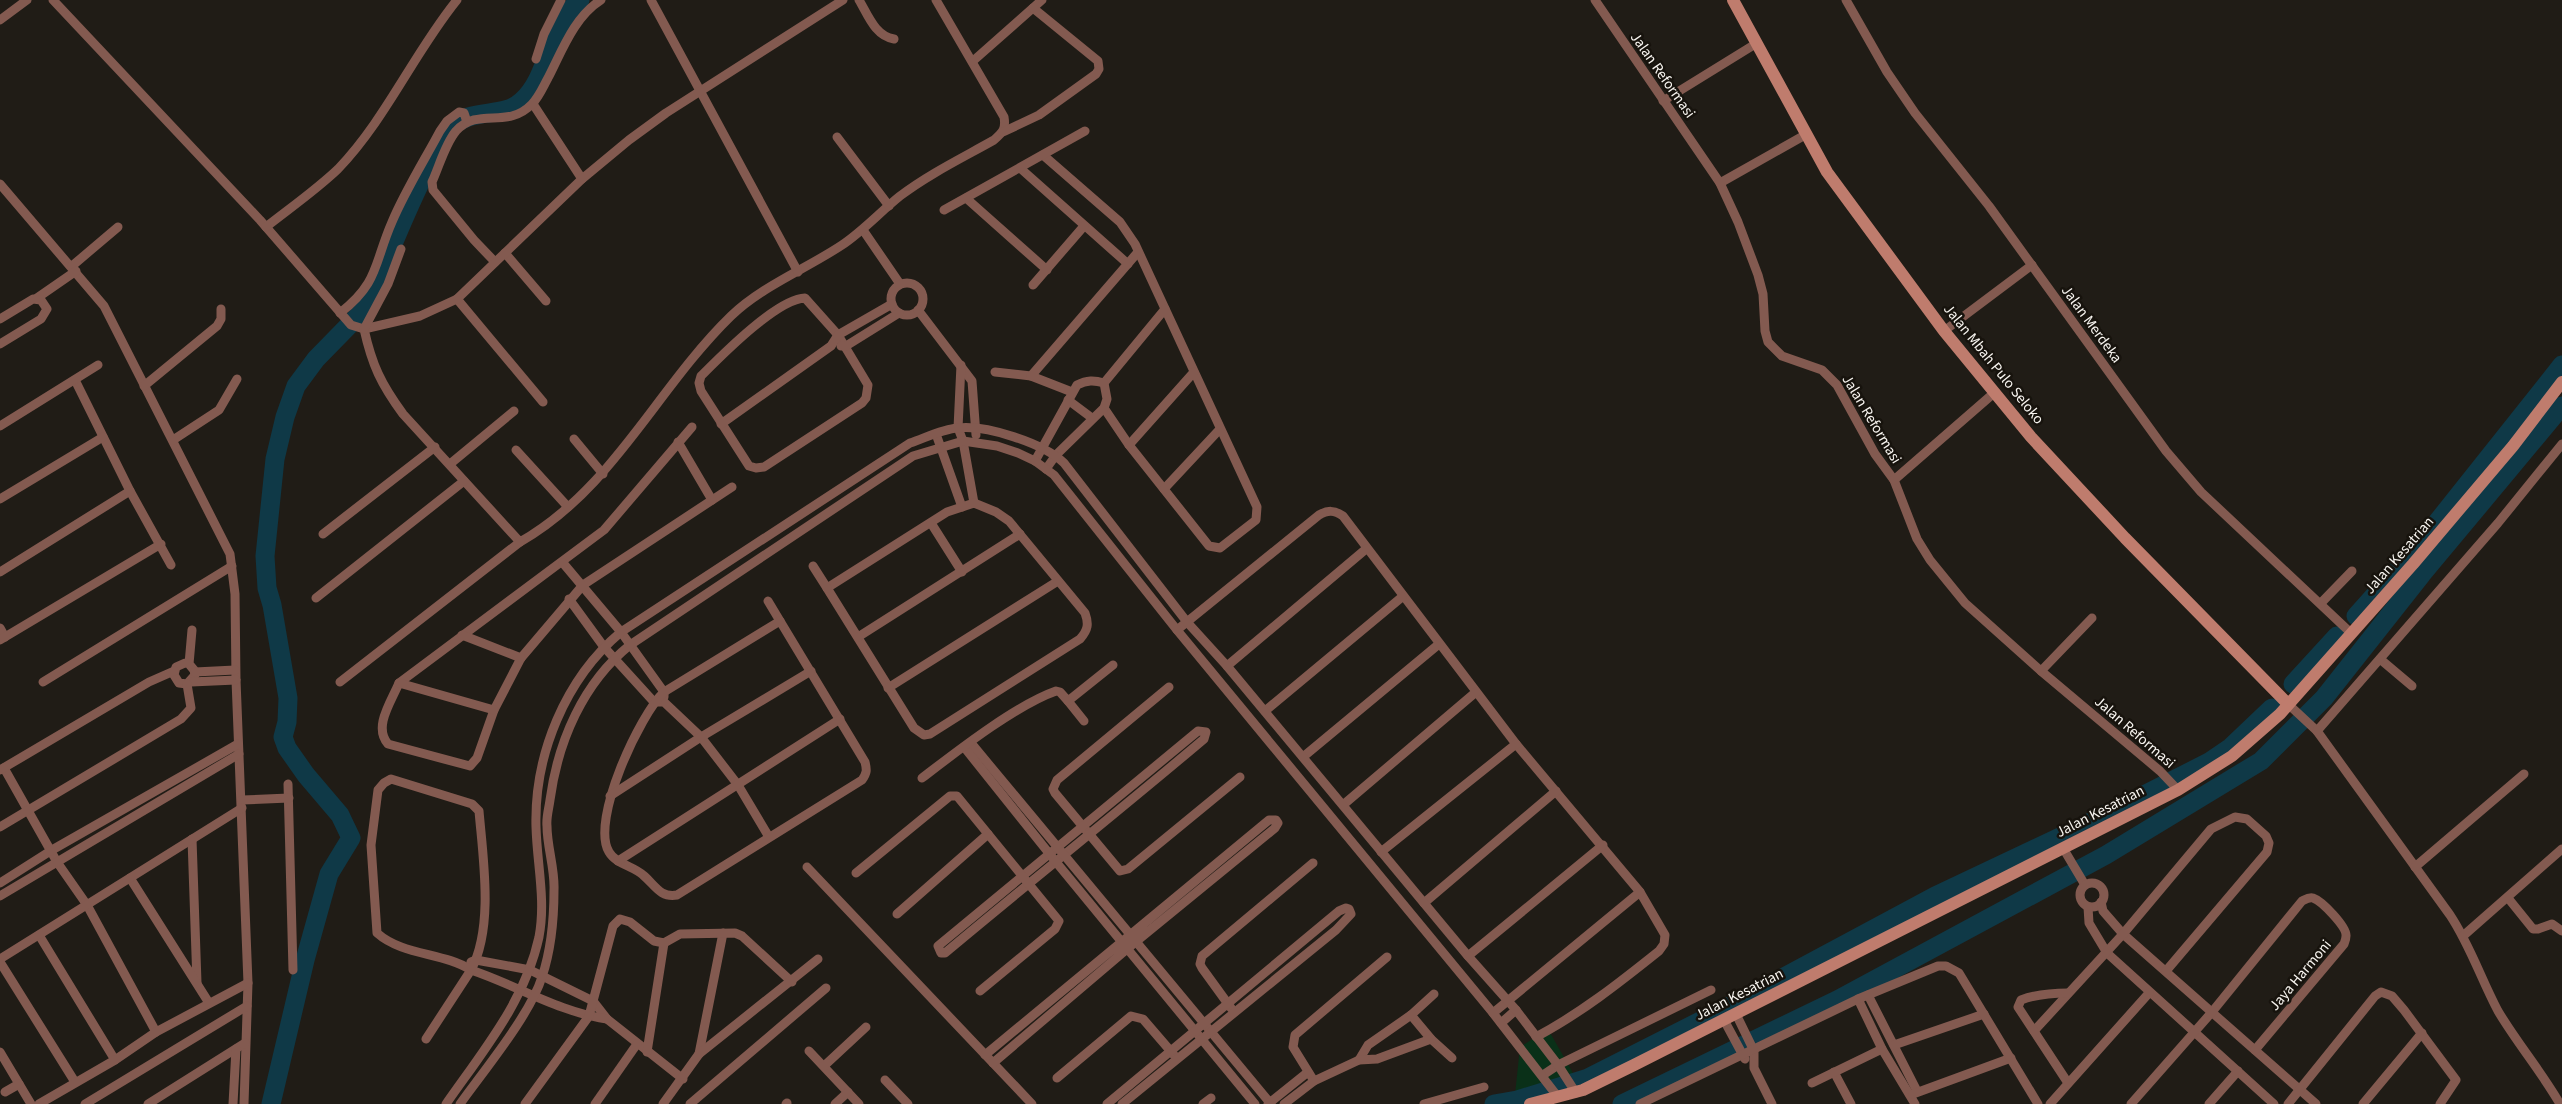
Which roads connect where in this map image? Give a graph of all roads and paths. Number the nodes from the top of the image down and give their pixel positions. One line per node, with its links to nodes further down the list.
1 (27, 0): 15 (street)
2 (53, 0): 37 (street)
3 (457, 0): 37 (street)
4 (560, 0): 18 (street)
5 (601, 0): 22 (street)
6 (651, 0): 20 (street)
7 (843, 0): 20 (street)
8 (859, 0): 16 (street)
9 (936, 0): 19 (street)
10 (1042, 0): 14 (street)
11 (1595, 0): 21 (street, Jalan Reformasi)
12 (1733, 0): 17 (street, Jalan Mbah Pulo Seloko)
13 (1846, 0): 45 (street, Jalan Merdeka)
14 (1033, 8): 19 (street); 25 (street)
15 (0, 20)
16 (894, 39)
17 (1757, 43): 21 (street); 26 (street, Jalan Mbah Pulo Seloko)
18 (536, 59)
19 (973, 61): 25 (street)
20 (701, 90): 30 (street); 48 (street)
21 (1663, 101): 31 (street, Jalan Reformasi)
22 (533, 104): 23 (street); 30 (street)
23 (466, 119): 43 (street); 59 (street)
24 (1085, 131): 28 (street)
25 (1003, 132): 34 (street)
26 (1805, 136): 31 (street); 62 (street, Jalan Mbah Pulo Seloko)
27 (836, 137): 34 (street)
28 (1043, 155): 29 (street); 41 (street)
29 (1020, 168): 33 (street); 36 (street)
30 (582, 179): 42 (street)
31 (1720, 183): 107 (street, Jalan Reformasi)
32 (0, 184): 46 (street)
33 (966, 198): 35 (street); 47 (street)
34 (889, 206): 39 (street)
35 (944, 210)
36 (1084, 226): 44 (street); 47 (street)
37 (266, 227): 59 (street)
38 (118, 228): 46 (street)
39 (863, 230): 48 (street); 49 (street)
40 (401, 249): 61 (street)
41 (1138, 252): 44 (street); 56 (street)
42 (505, 253): 43 (street); 53 (street)
43 (495, 262): 52 (street)
44 (1128, 264): 71 (street)
45 (2032, 265): 62 (street); 143 (street, Jalan Merdeka)
46 (74, 268): 51 (street); 76 (street)
47 (1047, 270): 50 (street)
48 (798, 272): 106 (street)
49 (900, 284): 54 (street); 57 (street)
50 (1033, 285)
51 (37, 298): 60 (street); 64 (street)
52 (457, 299): 61 (street); 79 (street)
53 (546, 301)
54 (892, 304): 58 (street); 63 (street)
55 (221, 309): 76 (street)
56 (1165, 309): 70 (street); 75 (street)
57 (918, 310): 58 (street); 68 (street)
58 (899, 313): 66 (street)
59 (341, 314): 61 (street)
60 (0, 319)
61 (364, 329): 98 (street)
62 (1944, 331): 77 (street, Jalan Mbah Pulo Seloko)
63 (838, 335): 65 (street); 66 (street); 83 (street)
64 (0, 344)
65 (831, 346): 66 (street); 83 (street)
66 (846, 346): 83 (street)
67 (98, 365): 73 (street)
68 (961, 365): 86 (street); 88 (street)
69 (995, 372): 71 (street)
70 (1194, 372): 87 (street); 97 (street)
71 (1031, 376): 78 (street)
72 (237, 379): 92 (street)
73 (75, 380): 84 (street); 90 (street)
74 (2562, 382): 148 (street, Jalan Kesatrian)
75 (1104, 383): 78 (street); 80 (street)
76 (144, 386): 92 (street)
77 (1994, 393): 107 (street); 182 (street, Jalan Mbah Pulo Seloko)
78 (1070, 396): 82 (street); 99 (street)
79 (543, 402)
80 (1104, 408): 82 (street); 97 (street)
81 (514, 411): 104 (street)
82 (1092, 418): 102 (street)
83 (721, 424)
84 (0, 426)
85 (692, 427): 94 (street)
86 (958, 428): 88 (street); 89 (street); 93 (street)
87 (1220, 429): 110 (street); 110 (street)
88 (976, 430): 95 (street); 99 (street)
89 (936, 434): 100 (street); 122 (street)
90 (103, 438): 111 (street); 112 (street)
91 (574, 439): 106 (street)
92 (173, 440): 129 (street)
93 (963, 441): 95 (street); 100 (street); 114 (street)
94 (678, 442): 113 (street); 127 (street)
95 (975, 443): 103 (street)
96 (2562, 444): 162 (street)
97 (1129, 445): 110 (street)
98 (435, 446): 104 (street); 119 (street)
99 (1041, 447): 102 (street); 103 (street)
100 (943, 448): 116 (street); 126 (street)
101 (516, 450): 115 (street)
102 (1056, 456): 105 (street); 118 (street)
103 (1035, 461): 105 (street)
104 (450, 464): 108 (street)
105 (1046, 469): 121 (street)
106 (603, 474): 115 (street)
107 (1894, 480): 168 (street, Jalan Reformasi)
108 (464, 481): 123 (street); 140 (street)
109 (732, 487): 113 (street)
110 (1164, 489)
111 (130, 490): 124 (street); 132 (street)
112 (0, 499)
113 (712, 500): 135 (street)
114 (974, 503): 116 (street); 120 (street)
115 (568, 507): 123 (street)
116 (962, 507): 117 (street)
117 (930, 523): 133 (street); 137 (street)
118 (1114, 526): 121 (street); 136 (street)
119 (323, 534)
120 (1020, 534): 133 (street); 134 (street)
121 (1102, 535): 138 (street)
122 (764, 539): 126 (street); 151 (street)
123 (520, 542): 172 (street)
124 (161, 544): 128 (street); 155 (street)
125 (1366, 549): 139 (street); 146 (street); 165 (street)
126 (771, 550): 158 (street)
127 (563, 563): 135 (street); 152 (street)
128 (171, 565)
129 (232, 566): 169 (street); 171 (street)
130 (813, 566): 137 (street)
131 (2352, 571): 143 (street)
132 (0, 572)
133 (962, 572): 154 (street)
134 (1058, 581): 176 (street); 176 (street)
135 (583, 585): 141 (street); 151 (street)
136 (1158, 585): 138 (street); 146 (street)
137 (827, 588): 154 (street)
138 (1148, 593): 150 (street)
139 (1402, 597): 157 (street); 184 (street)
140 (316, 598)
141 (569, 599): 159 (street); 160 (street)
142 (768, 601): 145 (street)
143 (2321, 603): 148 (street, Jalan Merdeka)
144 (2092, 618): 168 (street)
145 (780, 621): 167 (street); 177 (street)
146 (1187, 622): 150 (street); 153 (street)
147 (0, 628): 155 (street)
148 (2347, 629): 182 (street, Jalan Kesatrian)
149 (192, 630): 163 (street)
150 (1176, 630): 156 (street)
151 (621, 632): 158 (street); 159 (street)
152 (462, 635): 160 (street); 173 (street)
153 (1198, 635): 156 (street); 165 (street)
154 (858, 637): 176 (street)
155 (3, 638)
156 (1188, 643): 203 (street)
157 (1439, 644): 178 (street); 193 (street)
158 (630, 645): 161 (street); 177 (street)
159 (604, 647): 161 (street); 275 (street)
160 (521, 658): 183 (street)
161 (614, 658): 180 (street); 277 (street)
162 (2384, 662): 174 (street); 187 (street)
163 (189, 664): 166 (street); 170 (street)
164 (1113, 665): 179 (street)
165 (1227, 666): 184 (street)
166 (174, 671): 170 (street); 194 (street)
167 (811, 671): 185 (street); 188 (street)
168 (2041, 671): 207 (street, Jalan Reformasi)
169 (235, 675): 170 (street); 189 (street)
170 (191, 679): 214 (street)
171 (43, 682)
172 (340, 682)
173 (399, 684): 183 (street); 183 (street)
174 (2412, 686)
175 (1169, 687): 216 (street)
176 (888, 688)
177 (664, 692): 180 (street); 181 (street)
178 (1476, 692): 190 (street); 213 (street)
179 (1068, 701): 186 (street); 191 (street)
180 (654, 702): 181 (street); 209 (street)
181 (664, 702): 188 (street)
182 (2288, 705): 187 (street); 207 (street, Jalan Kesatrian)
183 (494, 710)
184 (1265, 711): 193 (street)
185 (840, 719): 204 (street); 219 (street)
186 (1084, 721)
187 (2314, 728): 234 (street)
188 (701, 737): 204 (street); 209 (street)
189 (238, 744): 192 (street); 199 (street)
190 (1516, 744): 208 (street); 225 (street)
191 (968, 745): 200 (street); 222 (street); 227 (street)
192 (238, 754): 205 (street); 212 (street)
193 (1303, 757): 196 (street)
194 (2, 769): 214 (street)
195 (1151, 770): 201 (street); 201 (street); 216 (street)
196 (1316, 774): 203 (street); 206 (street)
197 (2524, 774): 234 (street)
198 (1240, 777): 218 (street)
199 (178, 778): 205 (street); 224 (street)
200 (922, 778)
201 (1158, 778): 218 (street)
202 (288, 784): 211 (street)
203 (1304, 784): 210 (street)
204 (738, 785): 219 (street); 229 (street)
205 (183, 786): 230 (street)
206 (1326, 786): 210 (street); 213 (street)
207 (2175, 787): 226 (street, Jalan Kesatrian)
208 (1556, 791): 221 (street); 250 (street)
209 (610, 796): 229 (street)
210 (1315, 796): 243 (street)
211 (289, 798): 212 (street); 274 (street)
212 (242, 804): 220 (street); 279 (street)
213 (1343, 805): 225 (street)
214 (28, 809): 215 (street); 224 (street)
215 (0, 826)
216 (1083, 826): 218 (street); 222 (street)
217 (988, 834): 235 (street); 237 (street); 253 (street)
218 (1091, 835): 228 (street)
219 (769, 837): 229 (street)
220 (192, 839): 239 (street); 280 (street)
221 (1603, 845): 246 (street); 268 (street)
222 (1056, 846): 227 (street); 228 (street)
223 (2562, 849): 248 (street)
224 (52, 850): 230 (street); 241 (street)
225 (1381, 852): 236 (street)
226 (2065, 852): 244 (street); 303 (street, Jalan Kesatrian)
227 (1049, 854): 231 (street); 237 (street)
228 (1064, 854): 231 (street); 258 (street)
229 (618, 861)
230 (57, 862): 247 (street); 251 (street)
231 (1056, 862): 242 (street); 264 (street)
232 (1313, 863): 296 (street)
233 (807, 867): 332 (street)
234 (2416, 867): 261 (street)
235 (856, 873)
236 (1399, 873): 240 (street); 243 (street)
237 (1023, 876): 242 (street); 254 (street)
238 (1210, 876): 238 (street); 258 (street); 262 (street)
239 (130, 878): 251 (street); 280 (street)
240 (1405, 881): 245 (street); 250 (street)
241 (0, 883)
242 (1030, 883): 256 (street); 284 (street)
243 (1388, 884): 245 (street)
244 (2085, 885): 249 (street); 252 (street)
245 (1394, 892): 299 (street)
246 (1640, 892): 292 (street); 315 (street)
247 (0, 896)
248 (2508, 898): 255 (street); 261 (street)
249 (2101, 902): 252 (street); 259 (street)
250 (1424, 903): 268 (street)
251 (87, 905): 260 (street); 310 (street)
252 (2088, 907): 266 (street)
253 (897, 914)
254 (964, 924): 256 (street); 256 (street)
255 (2562, 931)
256 (970, 932)
257 (724, 933): 263 (street); 278 (street); 331 (street)
258 (1129, 934): 262 (street); 264 (street)
259 (2123, 934): 266 (street); 276 (street); 276 (street)
260 (39, 935): 271 (street); 336 (street)
261 (2463, 936): 400 (street)
262 (1135, 942): 264 (street); 307 (street)
263 (664, 943): 293 (street); 329 (street)
264 (1124, 945): 290 (street); 311 (street)
265 (1298, 946): 267 (street); 267 (street); 296 (street)
266 (2106, 953): 285 (street); 286 (street)
267 (1305, 955): 296 (street)
268 (1468, 956): 292 (street)
269 (1387, 957): 344 (street)
270 (818, 959): 278 (street)
271 (0, 960): 352 (street)
272 (476, 960): 273 (street); 273 (street); 275 (street)
273 (467, 968): 283 (street); 316 (street)
274 (293, 970)
275 (530, 970): 277 (street); 283 (street)
276 (2166, 972): 298 (street)
277 (542, 976): 289 (street); 293 (street)
278 (792, 982): 331 (street)
279 (248, 983): 294 (street); 295 (street)
280 (197, 984): 294 (street)
281 (826, 988): 375 (street)
282 (1711, 990): 339 (street)
283 (522, 991): 289 (street); 340 (street)
284 (980, 991)
285 (2068, 993): 309 (street); 309 (street)
286 (2149, 993): 312 (street); 354 (street)
287 (1434, 994): 301 (street)
288 (1868, 995): 291 (street); 300 (street); 321 (street)
289 (534, 996): 302 (street); 346 (street)
290 (1063, 997): 332 (street); 338 (street)
291 (1858, 999): 322 (street); 324 (street)
292 (1507, 1000): 297 (street); 299 (street)
293 (593, 1001): 302 (street); 304 (street)
294 (209, 1003): 310 (street)
295 (247, 1006): 319 (street); 367 (street)
296 (1231, 1008): 307 (street); 313 (street)
297 (1516, 1010): 305 (street); 315 (street)
298 (2212, 1012): 312 (street); 325 (street); 325 (street, Jaya Harmoni)
299 (1493, 1013): 305 (street)
300 (1984, 1014): 321 (street); 334 (street)
301 (1411, 1015): 318 (street); 337 (street)
302 (589, 1016): 304 (street); 372 (street)
303 (1737, 1017): 306 (street, Jalan Kesatrian); 322 (street)
304 (606, 1019): 320 (street)
305 (1501, 1023): 347 (street)
306 (1725, 1024): 330 (street); 358 (street, Jalan Kesatrian)
307 (1203, 1025): 311 (street); 313 (street)
308 (866, 1027): 341 (street)
309 (2034, 1031): 354 (street)
310 (156, 1032): 336 (street)
311 (1196, 1032): 317 (street); 327 (street)
312 (2192, 1032): 343 (street); 393 (street)
313 (1210, 1033): 317 (street); 384 (street)
314 (2422, 1033): 359 (street); 398 (street); 399 (street)
315 (1536, 1036): 339 (street)
316 (426, 1039)
317 (1202, 1039): 335 (street); 383 (street)
318 (1432, 1039): 333 (street); 337 (street)
319 (245, 1043): 323 (street); 364 (street)
320 (637, 1044): 329 (street); 373 (street)
321 (1894, 1045): 362 (street)
322 (1752, 1047): 330 (street); 342 (street)
323 (236, 1049): 368 (street); 369 (street)
324 (1882, 1049): 345 (street); 362 (street)
325 (2255, 1050): 359 (street)
326 (809, 1051): 341 (street)
327 (1170, 1051): 335 (street); 348 (street); 380 (street)
328 (0, 1052): 355 (street)
329 (647, 1052): 349 (street)
330 (1740, 1053): 342 (street); 388 (street)
331 (699, 1054): 349 (street)
332 (985, 1055): 338 (street)
333 (1452, 1058)
334 (2011, 1058): 362 (street); 391 (street)
335 (1177, 1059): 381 (street)
336 (115, 1060): 352 (street)
337 (1359, 1060): 351 (street)
338 (993, 1063): 379 (street)
339 (1558, 1065): 347 (street); 358 (street)
340 (473, 1066): 346 (street); 370 (street)
341 (824, 1066): 360 (street)
342 (1754, 1068): 389 (street)
343 (2238, 1071): 394 (street); 395 (street)
344 (1308, 1072): 351 (street); 384 (street)
345 (1834, 1072): 353 (street); 390 (street)
346 (482, 1073): 371 (street)
347 (1543, 1076): 361 (street)
348 (1057, 1078)
349 (683, 1079): 374 (street)
350 (885, 1080): 378 (street)
351 (1314, 1081): 385 (street)
352 (75, 1082): 366 (street)
353 (1812, 1083)
354 (2068, 1083): 392 (street)
355 (19, 1084): 357 (street); 365 (street)
356 (1484, 1087): 386 (street)
357 (2, 1090)
358 (1574, 1090): 361 (street, Jalan Kesatrian)
359 (2300, 1090): 396 (street); 397 (street)
360 (848, 1092): 376 (street); 377 (street)
361 (1557, 1095): 387 (street, Jalan Kesatrian)
362 (1914, 1097)
363 (1211, 1098): 382 (street)
364 (242, 1103)
365 (31, 1104)
366 (39, 1104)
367 (85, 1104)
368 (148, 1104)
369 (233, 1104)
370 (446, 1104)
371 (460, 1104)
372 (525, 1104)
373 (595, 1104)
374 (663, 1104)
375 (690, 1104)
376 (835, 1104)
377 (860, 1104)
378 (908, 1104)
379 (1032, 1104)
380 (1107, 1104)
381 (1122, 1104)
382 (1203, 1104)
383 (1255, 1104)
384 (1270, 1104)
385 (1284, 1104)
386 (1424, 1104)
387 (1530, 1104)
388 (1640, 1104)
389 (1772, 1104)
390 (1851, 1104)
391 (2038, 1104)
392 (2050, 1104)
393 (2131, 1104)
394 (2209, 1104)
395 (2274, 1104)
396 (2288, 1104)
397 (2316, 1104)
398 (2363, 1104)
399 (2440, 1104)
400 (2560, 1104)

